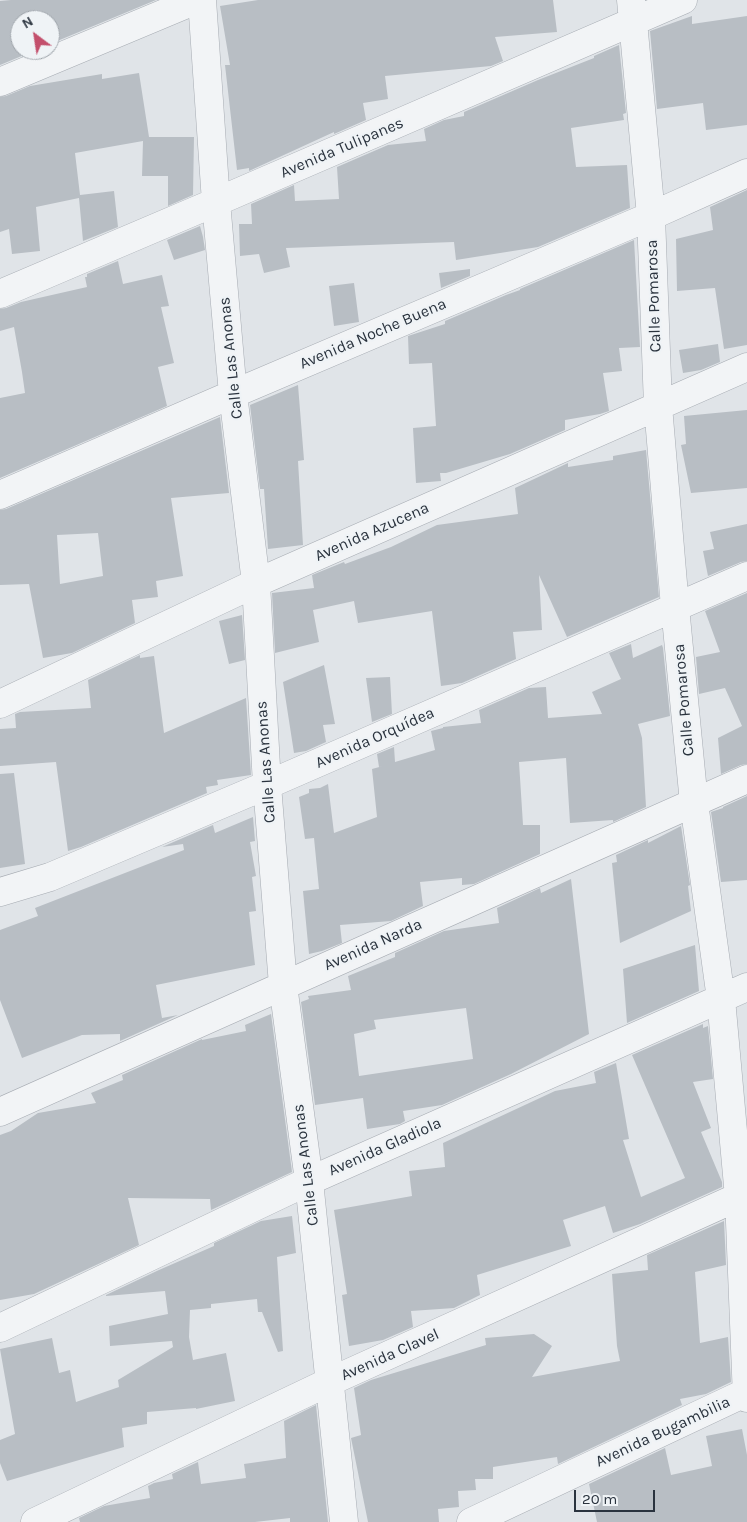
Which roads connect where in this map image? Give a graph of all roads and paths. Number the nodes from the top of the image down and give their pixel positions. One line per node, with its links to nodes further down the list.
1 (196, 0): 5 (street)
2 (202, 0): 7 (street, Calle Las Anonas)
3 (683, 0): 4 (street, Avenida Tulipanes)
4 (632, 11): 7 (street, Avenida Tulipanes); 8 (street, Calle Pomarosa)
5 (0, 82)
6 (747, 173): 8 (street, Avenida Noche Buena)
7 (216, 202): 9 (street, Avenida Tulipanes); 11 (street, Calle Las Anonas)
8 (651, 216): 11 (street, Avenida Noche Buena); 12 (street, Calle Pomarosa)
9 (0, 294)
10 (747, 367): 12 (street, Avenida Azucena)
11 (233, 394): 13 (street, Avenida Noche Buena); 15 (street, Calle Las Anonas)
12 (658, 406): 15 (street, Avenida Azucena); 16 (street, Calle Pomarosa)
13 (0, 495)
14 (747, 576): 16 (street, Avenida Orquídea)
15 (256, 583): 17 (street, Avenida Azucena); 19 (street, Calle Las Anonas)
16 (675, 607): 19 (street, Avenida Orquídea); 20 (street, Calle Pomarosa)
17 (0, 704)
18 (747, 779): 20 (street, Avenida Narda)
19 (267, 785): 21 (street, Avenida Orquídea); 22 (street, Calle Las Anonas)
20 (694, 803): 22 (street, Avenida Narda); 24 (street, Calle Pomarosa)
21 (0, 892)
22 (283, 986): 25 (street, Avenida Narda); 26 (street, Calle Las Anonas)
23 (747, 987): 24 (street, Avenida Gladiola)
24 (720, 1000): 26 (street, Avenida Gladiola); 27 (street, Calle Pomarosa)
25 (0, 1112)
26 (309, 1181): 28 (street, Avenida Gladiola); 29 (street, Calle Las Anonas)
27 (743, 1195): 29 (street, Avenida Clavel); 30 (street, Calle Pomarosa)
28 (0, 1328)
29 (329, 1382): 31 (street, Avenida Clavel); 32 (street, Calle Las Anonas)
30 (747, 1394): 33 (street, Avenida Bugambilia)
31 (35, 1522)
32 (344, 1522)
33 (471, 1522)

